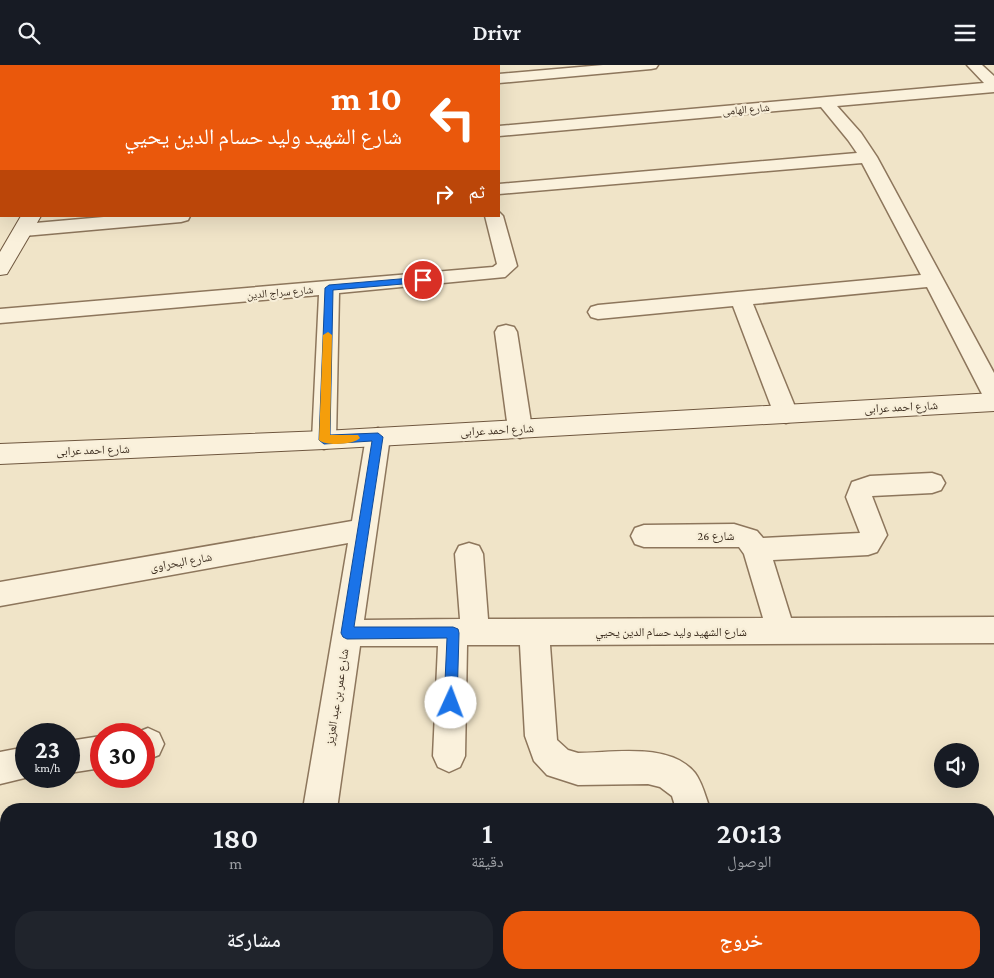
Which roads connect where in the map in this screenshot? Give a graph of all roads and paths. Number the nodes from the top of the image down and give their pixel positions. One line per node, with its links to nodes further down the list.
1 (651, 65): 3 (street)
2 (974, 65): 4 (street)
3 (500, 79)
4 (994, 86): 5 (street, شارع الهامى)
5 (824, 101): 6 (street, شارع الهامى); 7 (street)
6 (500, 131)
7 (868, 157): 8 (street); 14 (street)
8 (500, 189)
9 (150, 217): 11 (street)
10 (494, 217): 15 (street, شارع سراج الدين)
11 (22, 221): 12 (main road); 13 (main road)
12 (0, 236)
13 (0, 269)
14 (933, 280): 16 (street); 20 (street)
15 (329, 288): 18 (street, شارع سراج الدين); 25 (street)
16 (740, 298): 17 (street); 22 (street)
17 (598, 312)
18 (0, 315)
19 (506, 332): 23 (street)
20 (994, 394)
21 (994, 402): 22 (main road, شارع احمد عرابى)
22 (786, 414): 23 (main road, شارع احمد عرابى)
23 (520, 429): 24 (main road, شارع احمد عرابى)
24 (378, 437): 25 (main road, شارع احمد عرابى); 28 (street, شارع عمر بن عبد العزيز)
25 (324, 440): 26 (main road, شارع احمد عرابى)
26 (0, 454)
27 (932, 483): 30 (street)
28 (363, 531): 32 (street, شارع البحراوى); 36 (street, شارع عمر بن عبد العزيز)
29 (644, 536): 30 (street, شارع 26)
30 (756, 550): 34 (street)
31 (469, 554): 37 (street)
32 (0, 594)
33 (994, 630): 34 (street, شارع الشهيد وليد حسام الدين يحيي)
34 (781, 631): 35 (street, شارع الشهيد وليد حسام الدين يحيي)
35 (534, 632): 37 (street, شارع الشهيد وليد حسام الدين يحيي); 42 (street)
36 (347, 633): 37 (street, شارع الشهيد وليد حسام الدين يحيي); 41 (street, شارع عمر بن عبد العزيز)
37 (464, 633): 38 (street)
38 (449, 756)
39 (15, 765): 40 (street)
40 (0, 767)
41 (321, 803)
42 (691, 803)

